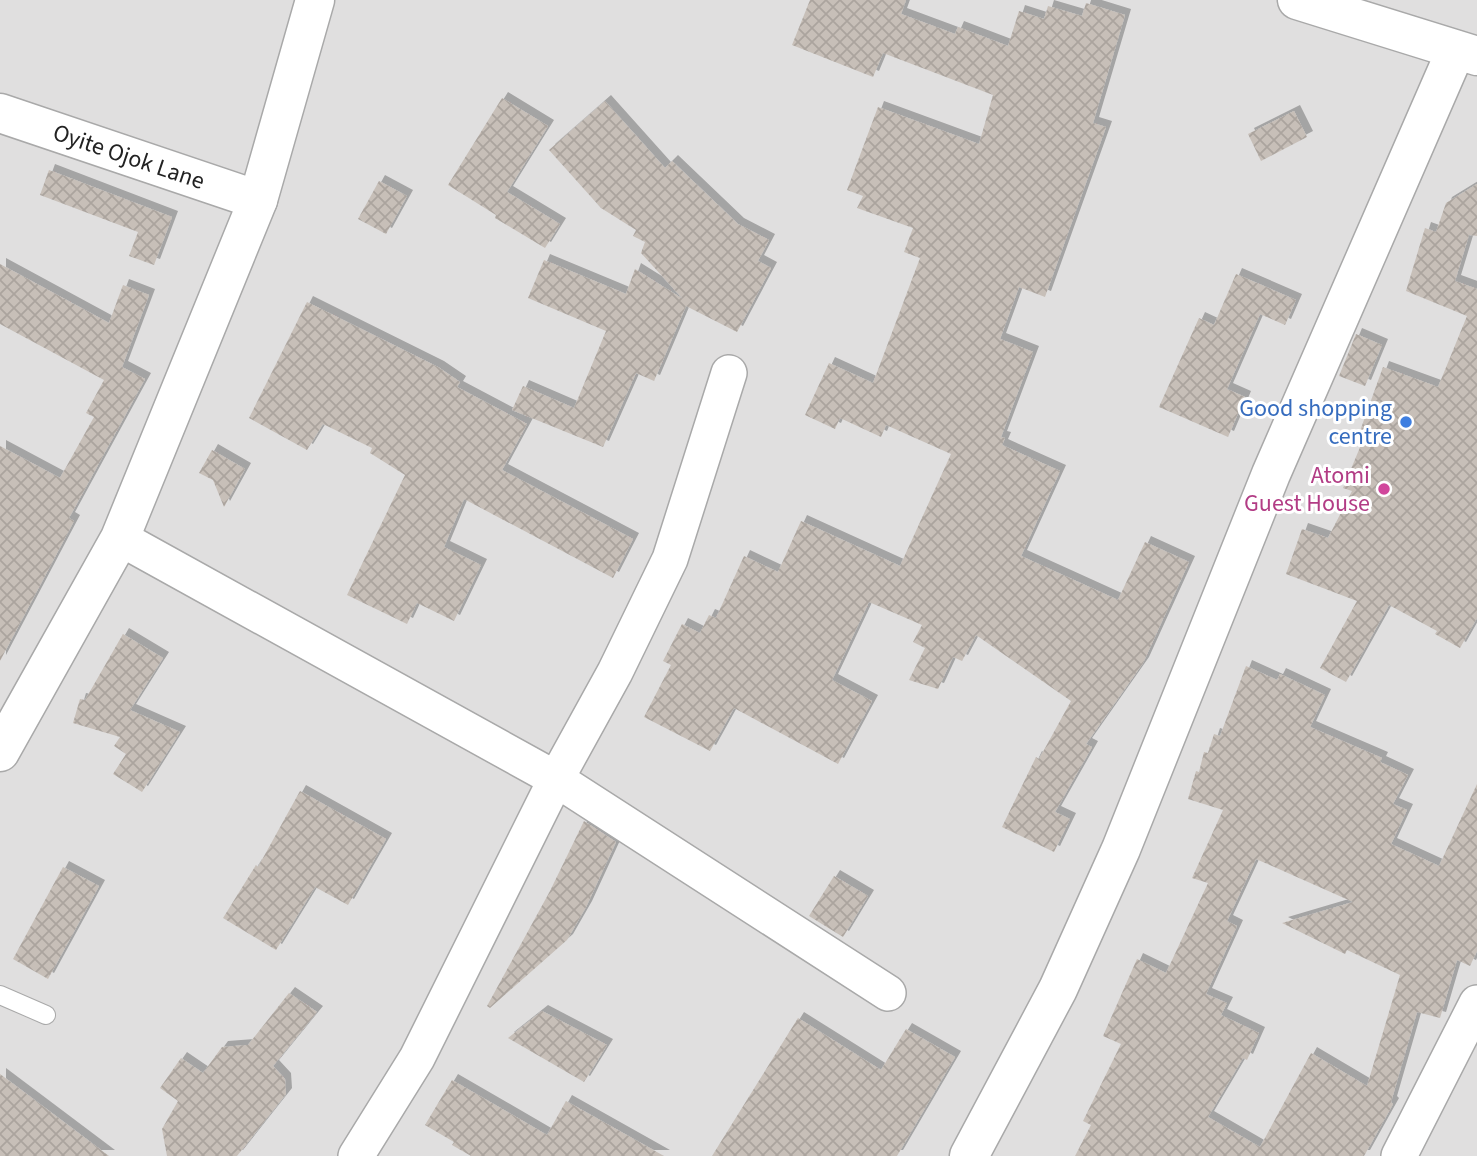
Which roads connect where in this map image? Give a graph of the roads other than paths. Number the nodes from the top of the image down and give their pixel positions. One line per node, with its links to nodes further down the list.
1 (315, 0): 5 (street)
2 (1297, 0): 3 (street)
3 (1466, 53): 15 (street)
4 (0, 113): 5 (street, Oyite Ojok Lane)
5 (258, 200): 7 (street)
6 (729, 373): 9 (street)
7 (120, 538): 8 (street); 9 (street)
8 (0, 752)
9 (556, 779): 10 (street); 14 (street)
10 (888, 993)
11 (0, 995): 13 (lane)
12 (1477, 1003): 16 (street)
13 (46, 1015)
14 (356, 1156)
15 (969, 1156)
16 (1399, 1156)

